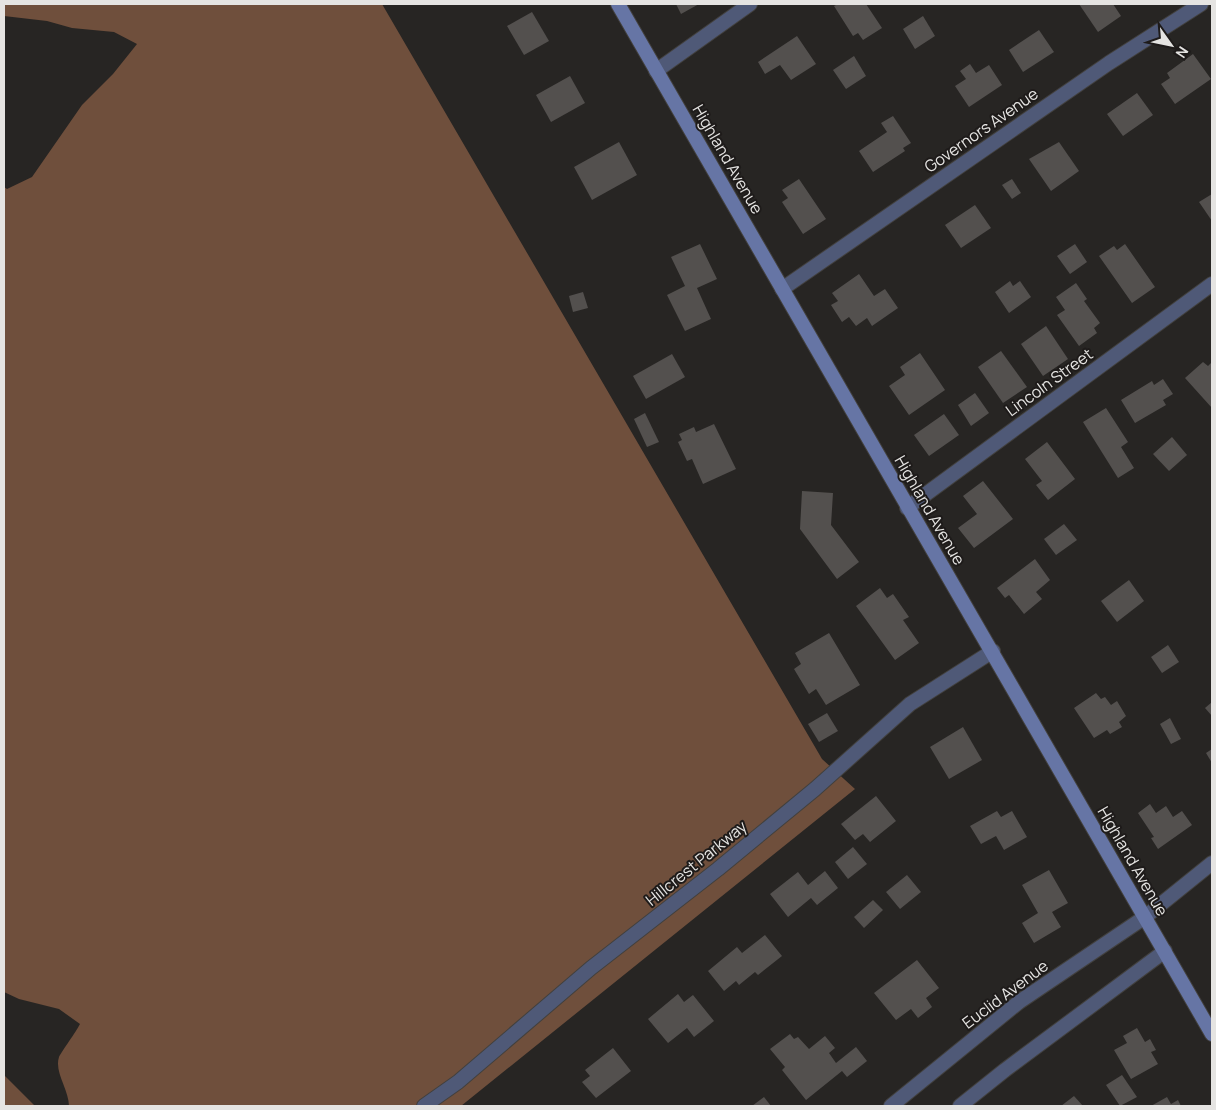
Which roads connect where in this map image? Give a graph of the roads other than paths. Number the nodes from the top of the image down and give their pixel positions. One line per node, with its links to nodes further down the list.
1 (618, 4): 4 (main road, Highland Avenue)
2 (750, 4): 4 (street)
3 (1201, 4): 6 (street, Governors Avenue)
4 (656, 71): 6 (main road, Highland Avenue)
5 (1212, 284): 7 (street, Lincoln Street)
6 (782, 289): 7 (main road, Highland Avenue)
7 (907, 508): 8 (main road, Highland Avenue)
8 (993, 651): 10 (main road, Highland Avenue); 13 (street, Hillcrest Parkway)
9 (1212, 864): 10 (street, Euclid Avenue)
10 (1145, 917): 11 (main road, Highland Avenue); 14 (street, Euclid Avenue)
11 (1166, 951): 12 (main road, Highland Avenue); 15 (street)
12 (1212, 1034)
13 (424, 1106)
14 (891, 1106)
15 (960, 1106)

